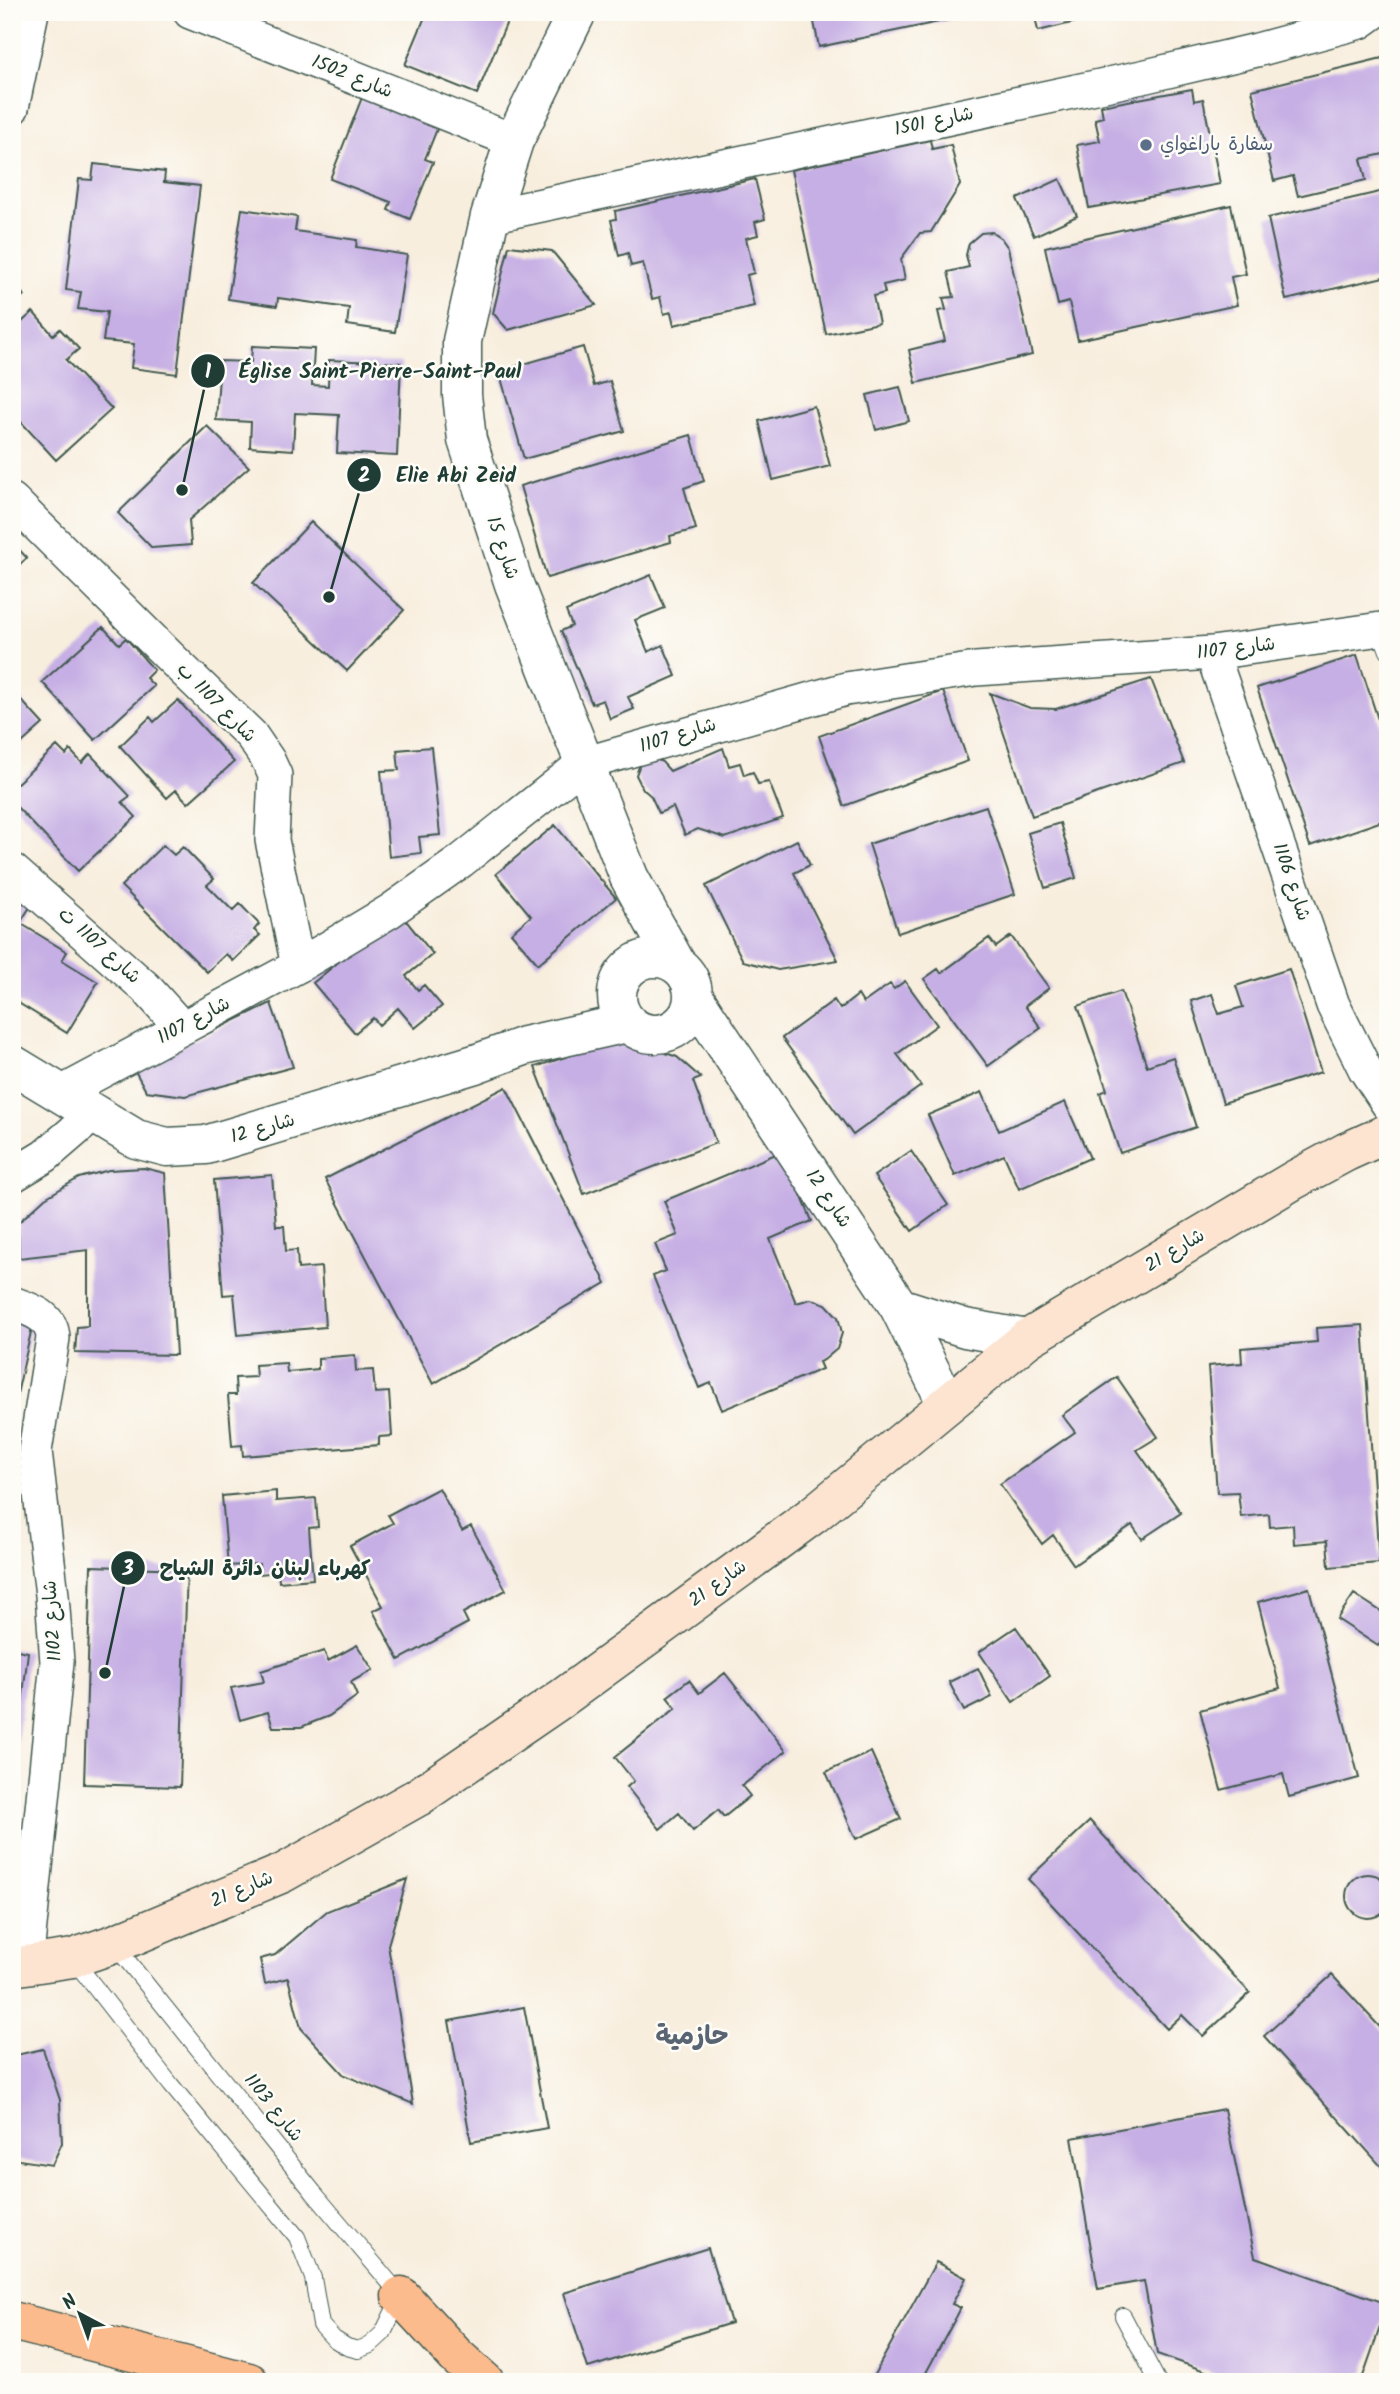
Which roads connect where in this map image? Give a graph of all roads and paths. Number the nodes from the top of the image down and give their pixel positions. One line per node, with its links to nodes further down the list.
1 (32, 12): 5 (street)
2 (190, 12): 6 (street, شارع 1502)
3 (577, 12): 6 (street, شارع 15)
4 (1374, 12): 7 (street, شارع 1501)
5 (12, 108)
6 (514, 141): 7 (street, شارع 15)
7 (490, 216): 11 (street, شارع 15)
8 (12, 500): 14 (street, شارع 1107 ب)
9 (1385, 636): 10 (street, شارع 1107)
10 (1213, 653): 11 (street, شارع 1107); 24 (street, شارع 1106)
11 (583, 764): 13 (street, شارع 15); 14 (street, شارع 1107)
12 (12, 870): 18 (street, شارع 1107 ت)
13 (629, 877): 15 (street, شارع 15); 16 (street, شارع 15)
14 (298, 966): 18 (street, شارع 1107)
15 (624, 976): 16 (street); 17 (street); 20 (street, شارع 12)
16 (685, 981): 19 (street); 22 (street, شارع 12)
17 (627, 1023): 19 (street); 20 (street, شارع 12)
18 (181, 1027): 23 (street, شارع 1107)
19 (669, 1032): 22 (street, شارع 12)
20 (524, 1046): 25 (street, شارع 12)
21 (12, 1064): 23 (street, شارع 12)
22 (757, 1092): 29 (street, شارع 12)
23 (59, 1094): 25 (street, شارع 12)
24 (1388, 1104)
25 (95, 1113): 27 (street)
26 (1388, 1133): 30 (main road, شارع 21)
27 (12, 1176)
28 (12, 1303): 32 (street, شارع 1102)
29 (899, 1307): 30 (street); 31 (street, شارع 12)
30 (1027, 1339): 31 (main road, شارع 21)
31 (947, 1404): 33 (main road, شارع 21)
32 (24, 1448): 35 (street, شارع 1102)
33 (114, 1944): 34 (main road, شارع 21); 36 (lane, شارع 1103)
34 (73, 1958): 35 (main road, شارع 21); 36 (lane)
35 (19, 1966)
36 (401, 2296): 41 (highway)
37 (1123, 2316): 42 (lane)
38 (17, 2322): 39 (highway); 40 (highway)
39 (142, 2382)
40 (249, 2382)
41 (485, 2382)
42 (1158, 2382)

